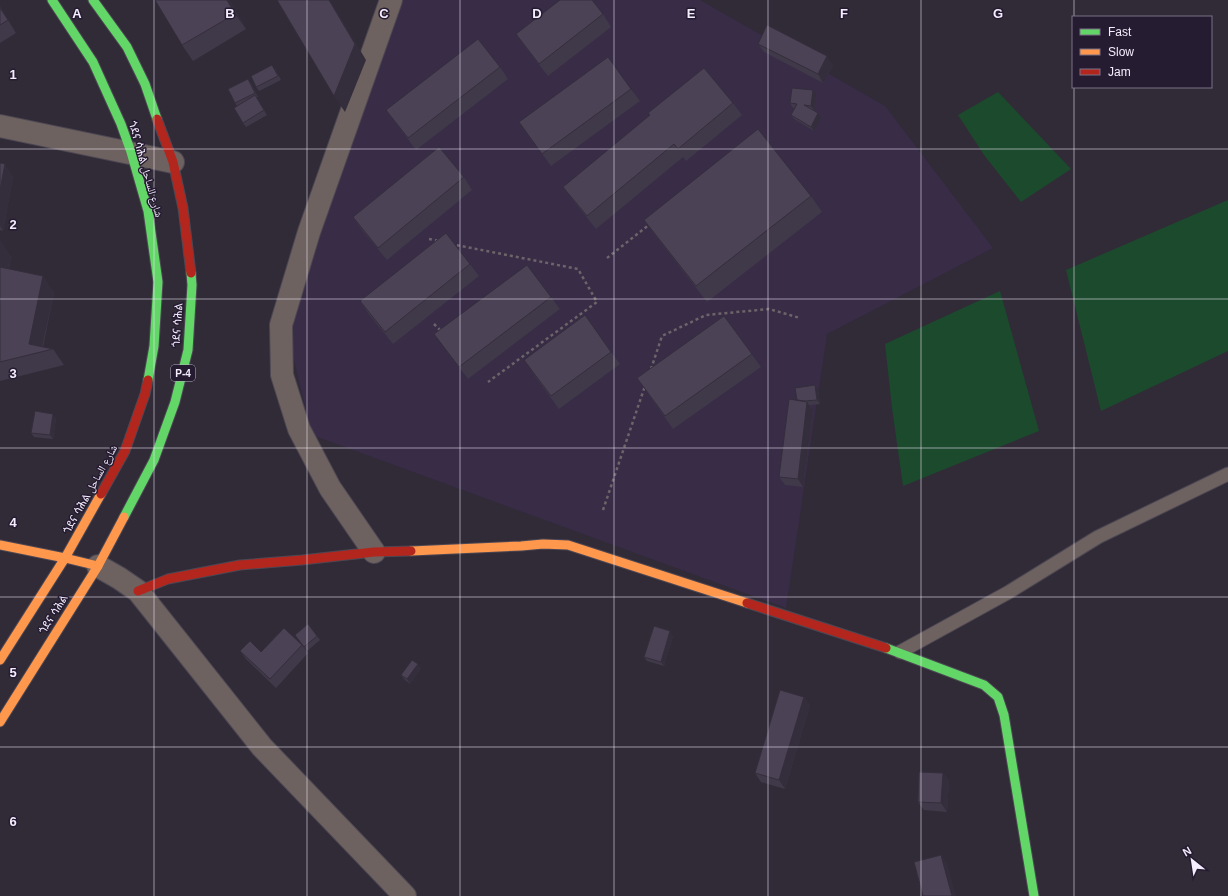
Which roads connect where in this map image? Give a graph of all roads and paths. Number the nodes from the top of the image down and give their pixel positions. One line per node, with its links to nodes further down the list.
1 (52, 0): 5 (main road, ጎደና ሳሕል شارع الساحل)
2 (93, 0): 6 (main road, ጎደና ሳሕል / P-4)
3 (391, 0): 19 (street)
4 (0, 126): 5 (street)
5 (131, 152): 6 (street); 20 (main road, ጎደና ሳሕል شارع الساحل)
6 (173, 162): 21 (main road, ጎደና ሳሕል / P-4)
7 (656, 219): 9 (path)
8 (429, 239): 14 (path)
9 (607, 258)
10 (800, 318): 13 (path)
11 (434, 324): 12 (path)
12 (445, 335)
13 (649, 374)
14 (488, 382)
15 (646, 382): 17 (path)
16 (1228, 474): 23 (lane)
17 (603, 510)
18 (0, 545): 20 (main road)
19 (374, 552): 22 (main road); 23 (main road)
20 (65, 558): 21 (main road); 24 (main road, ጎደና ሳሕል شارع الساحل)
21 (98, 566): 22 (street); 25 (main road, ጎደና ሳሕል / P-4)
22 (138, 591): 26 (street)
23 (900, 652): 27 (main road)
24 (0, 660)
25 (0, 722)
26 (405, 896)
27 (1034, 896)

